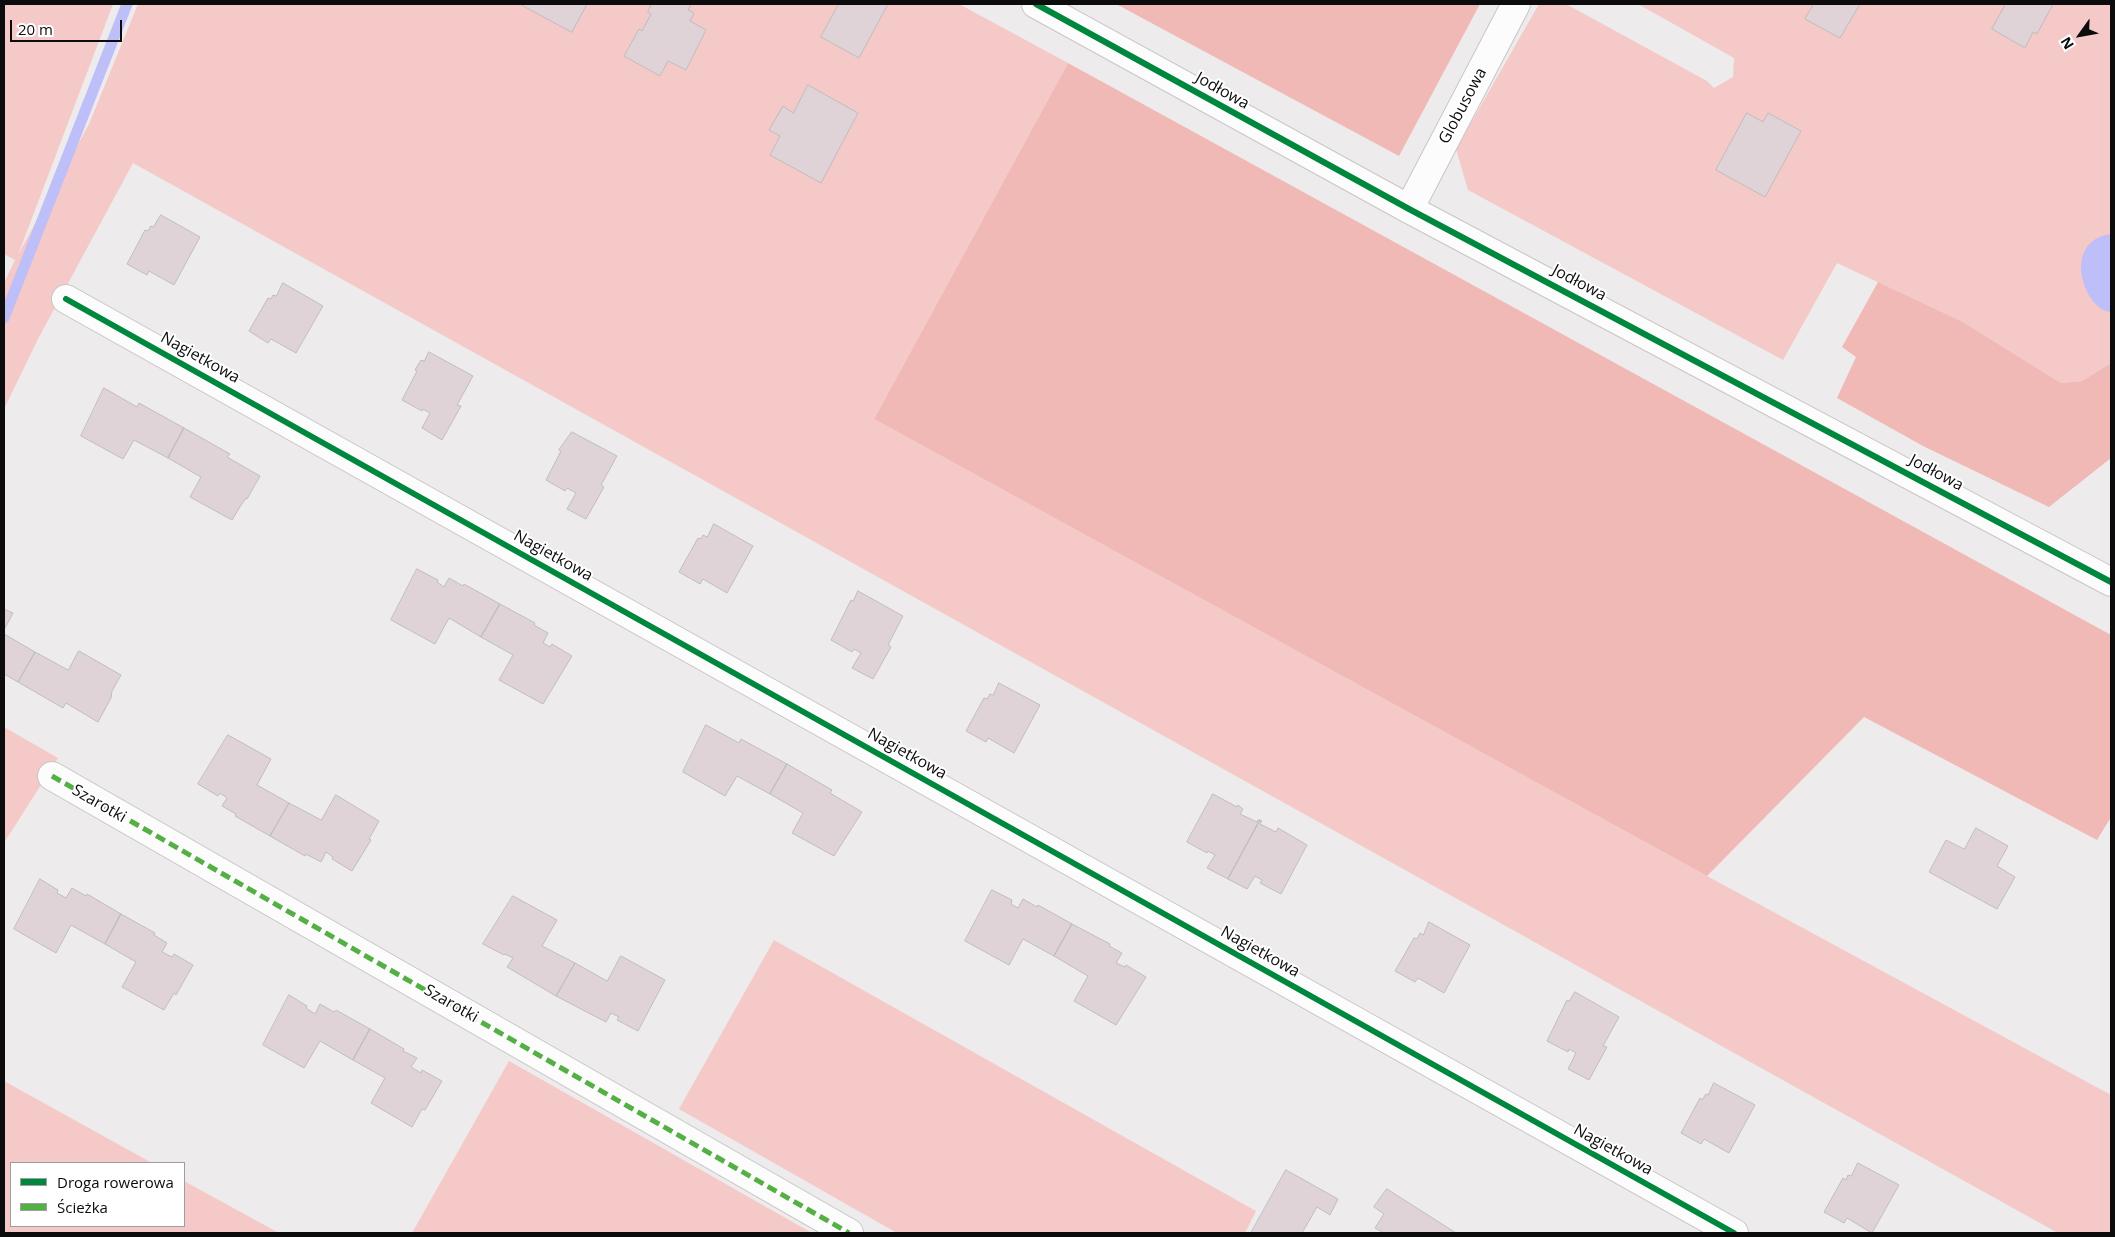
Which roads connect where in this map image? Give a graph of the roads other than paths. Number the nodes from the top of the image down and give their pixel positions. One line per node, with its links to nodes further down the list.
1 (1036, 4): 3 (street, Jodłowa)
2 (1516, 4): 3 (street, Globusowa)
3 (1409, 209): 5 (street, Jodłowa)
4 (66, 299): 8 (street, Nagietkowa)
5 (2111, 582)
6 (52, 776): 7 (street, Szarotki)
7 (849, 1233)
8 (1734, 1233)

